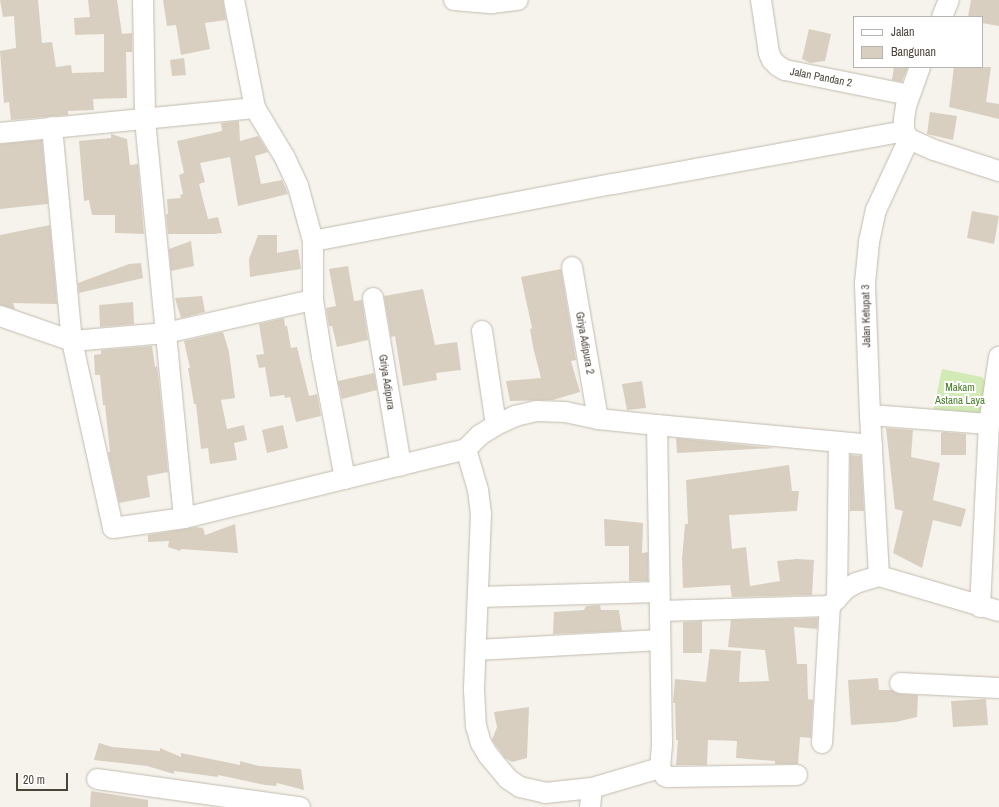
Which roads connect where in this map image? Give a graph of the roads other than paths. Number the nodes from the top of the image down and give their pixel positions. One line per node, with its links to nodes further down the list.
1 (143, 0): 11 (street)
2 (234, 0): 10 (street)
3 (454, 0): 4 (street)
4 (518, 0)
5 (761, 0): 9 (street, Jalan Pandan 2)
6 (949, 0): 7 (street)
7 (942, 16)
8 (920, 68): 9 (street, Jalan Ketupat 3)
9 (909, 95): 14 (street, Jalan Ketupat 3)
10 (255, 108): 11 (street); 16 (street)
11 (145, 120): 12 (street); 22 (street)
12 (52, 127): 13 (street); 23 (street)
13 (0, 133)
14 (907, 135): 15 (street); 16 (street); 25 (street, Jalan Ketupat 3)
15 (999, 171)
16 (313, 241): 19 (street)
17 (572, 267): 26 (street, Griya Adipura 2)
18 (373, 298): 33 (street, Griya Adipura)
19 (313, 300): 22 (street); 35 (street)
20 (0, 316): 23 (street)
21 (482, 331): 28 (street)
22 (166, 333): 23 (street); 36 (street)
23 (72, 341): 36 (street)
24 (999, 357): 27 (street)
25 (870, 415): 27 (street); 31 (street, Jalan Ketupat 3)
26 (598, 419): 28 (street); 29 (street)
27 (988, 424): 34 (street)
28 (496, 425): 32 (street)
29 (657, 425): 30 (street); 38 (street)
30 (839, 442): 31 (street); 40 (street)
31 (872, 445): 37 (street, Jalan Ketupat 3)
32 (466, 449): 33 (street); 39 (street)
33 (401, 466): 35 (street)
34 (993, 470): 41 (street)
35 (345, 479): 36 (street)
36 (184, 518)
37 (879, 576): 40 (street); 41 (street)
38 (660, 592): 39 (street); 43 (street)
39 (478, 597): 45 (street)
40 (834, 602): 43 (street); 48 (street)
41 (980, 607): 42 (street)
42 (999, 611)
43 (660, 612): 44 (street)
44 (660, 640): 45 (street); 49 (street)
45 (476, 650): 52 (street)
46 (900, 683): 47 (street)
47 (999, 688)
48 (822, 743)
49 (660, 768): 50 (street); 52 (street)
50 (797, 776)
51 (97, 779): 53 (street)
52 (591, 798)
53 (300, 807)

